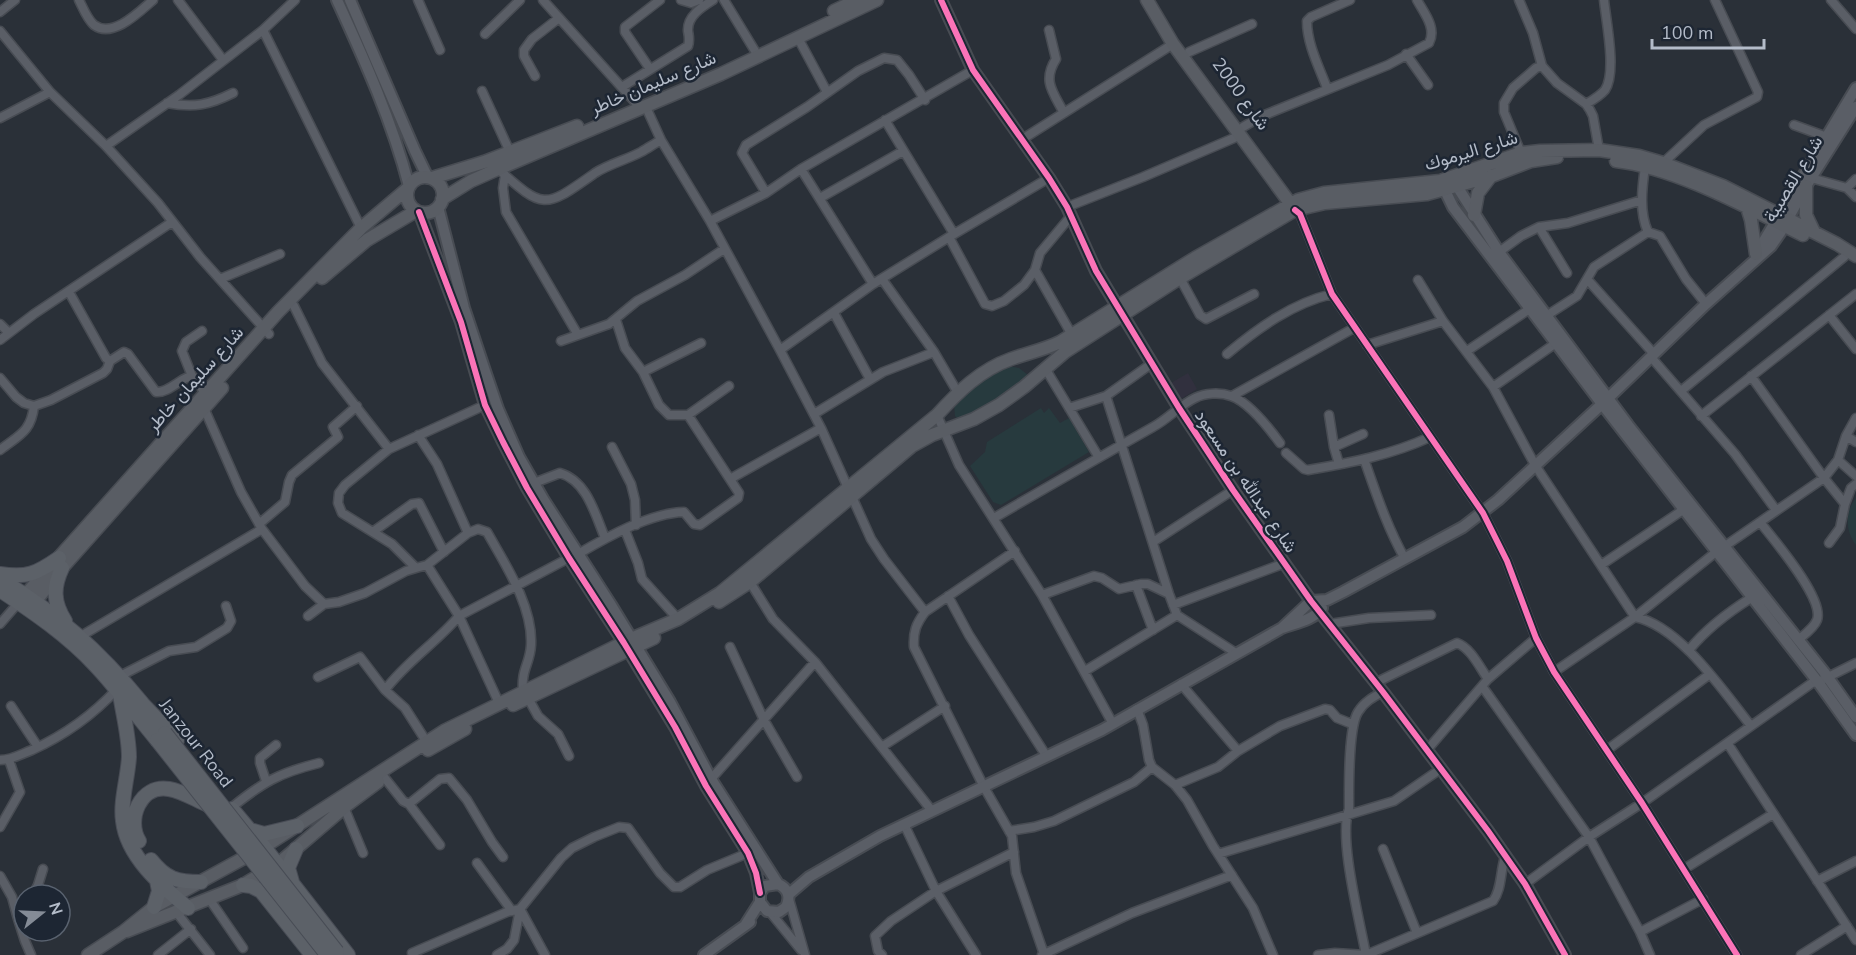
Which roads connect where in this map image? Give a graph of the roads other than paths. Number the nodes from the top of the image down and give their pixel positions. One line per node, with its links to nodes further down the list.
1 (15, 0): 28 (street)
2 (78, 0): 3 (street)
3 (153, 0)
4 (178, 0): 42 (street)
5 (295, 0): 27 (street)
6 (337, 0): 83 (street)
7 (350, 0): 78 (street)
8 (418, 0): 38 (street)
9 (520, 0): 35 (street)
10 (543, 0): 29 (street)
11 (660, 0): 44 (street)
12 (681, 0): 13 (street)
13 (699, 0)
14 (713, 0): 44 (street)
15 (724, 0): 39 (street)
16 (857, 0): 39 (main road, شارع سليمان خاطر)
17 (877, 0): 36 (main road, شارع سليمان خاطر)
18 (941, 0): 45 (street, شارع عبدالله بن مسعود)
19 (1147, 0): 37 (main road)
20 (1154, 0): 40 (main road, شارع 2000)
21 (1350, 0): 49 (street)
22 (1417, 0): 41 (street)
23 (1519, 0): 43 (street)
24 (1604, 0): 58 (street)
25 (1715, 0): 73 (street)
26 (1831, 0): 31 (street)
27 (285, 3): 32 (street)
28 (0, 12)
29 (559, 18): 46 (street); 48 (street)
30 (1252, 24): 40 (street)
31 (1856, 29)
32 (263, 30): 42 (street); 99 (street)
33 (1049, 30): 60 (street)
34 (0, 31): 52 (street)
35 (485, 34)
36 (798, 38): 53 (street); 57 (main road, شارع سليمان خاطر)
37 (1173, 44): 60 (street); 64 (main road)
38 (440, 50)
39 (755, 51): 57 (main road, شارع سليمان خاطر)
40 (1189, 52): 64 (main road, شارع 2000)
41 (1406, 54): 47 (street); 49 (street)
42 (223, 60): 56 (street)
43 (1542, 66): 58 (street); 72 (street)
44 (650, 69): 48 (street)
45 (973, 70): 55 (street); 67 (street, شارع عبدالله بن مسعود)
46 (535, 76)
47 (1428, 85)
48 (622, 87): 57 (street)
49 (1327, 88): 64 (street)
50 (1856, 88): 65 (street)
51 (482, 91): 71 (street)
52 (50, 92): 61 (street); 68 (street)
53 (827, 92): 55 (street); 85 (street)
54 (233, 93): 56 (street)
55 (925, 100): 62 (street)
56 (167, 103): 68 (street)
57 (640, 103): 66 (street); 71 (main road, شارع سليمان خاطر); 76 (main road, شارع سليمان خاطر)
58 (1586, 104): 69 (street)
59 (1856, 107): 81 (street, شارع القصيبة)
60 (1064, 113): 67 (street)
61 (0, 118)
62 (885, 120): 70 (street); 75 (street)
63 (1794, 125): 65 (street)
64 (1242, 131): 90 (main road, شارع 2000); 93 (street)
65 (1827, 137): 95 (street)
66 (661, 140): 76 (street); 96 (street)
67 (1021, 140): 79 (street, شارع عبدالله بن مسعود)
68 (106, 147): 97 (street)
69 (1599, 150): 72 (main road, شارع اليرموك); 73 (main road, شارع اليرموك)
70 (903, 151): 87 (street); 102 (street)
71 (510, 152): 78 (main road, شارع سليمان خاطر)
72 (1521, 153): 82 (main road, شارع اليرموك)
73 (1664, 163): 95 (main road, شارع اليرموك)
74 (1645, 167): 77 (main road, شارع اليرموك); 88 (street); 91 (main road, شارع اليرموك)
75 (801, 169): 85 (street); 87 (street)
76 (501, 172): 89 (main road, شارع سليمان خاطر); 135 (street)
77 (1492, 176): 82 (main road, شارع اليرموك); 94 (main road)
78 (430, 178): 83 (main road); 89 (main road)
79 (1049, 178): 93 (street, شارع عبدالله بن مسعود); 102 (street)
80 (1856, 179): 84 (street)
81 (1808, 182): 84 (street); 95 (street, شارع القصيبة); 101 (main road)
82 (1449, 184): 90 (main road, شارع اليرموك); 94 (street); 123 (street)
83 (408, 187): 92 (main road); 99 (main road, شارع سليمان خاطر)
84 (1847, 188): 86 (street)
85 (766, 193): 96 (street)
86 (1856, 197)
87 (820, 198): 116 (street)
88 (1642, 200): 98 (street); 100 (street)
89 (440, 203): 92 (main road); 200 (street)
90 (1297, 207): 111 (main road); 119 (street); 124 (main road)
91 (1747, 207): 95 (main road, شارع اليرموك); 107 (main road)
92 (418, 212): 122 (main road, شارع سليمان خاطر); 166 (street)
93 (1068, 212): 109 (street); 124 (street, شارع عبدالله بن مسعود)
94 (1474, 215): 104 (street)
95 (1781, 220): 101 (main road, شارع اليرموك); 106 (main road, شارع اليرموك); 107 (street)
96 (710, 221): 103 (street)
97 (172, 222): 112 (street); 117 (street)
98 (1539, 227): 104 (street); 110 (street)
99 (361, 228): 133 (main road, شارع سليمان خاطر)
100 (1648, 232): 114 (street); 121 (street)
101 (1814, 233): 106 (main road, شارع اليرموك)
102 (951, 236): 109 (street); 113 (street)
103 (724, 249): 128 (street); 143 (street)
104 (1499, 252): 127 (street)
105 (280, 254): 112 (street)
106 (1850, 257): 108 (main road, شارع اليرموك); 160 (street)
107 (1754, 259): 121 (street)
108 (1856, 266)
109 (1035, 270): 136 (street)
110 (1567, 273)
111 (1180, 278): 118 (street); 124 (main road)
112 (220, 279): 133 (street)
113 (882, 279): 116 (street); 145 (street)
114 (1587, 279): 127 (street); 147 (street)
115 (1418, 280): 129 (street)
116 (873, 284): 125 (street)
117 (69, 292): 134 (street); 149 (street)
118 (1254, 294)
119 (1332, 294): 131 (street); 146 (street)
120 (1856, 294): 126 (street)
121 (1706, 304): 147 (street)
122 (294, 306): 133 (main road, شارع سليمان خاطر); 168 (street)
123 (1531, 308): 140 (street); 144 (street)
124 (1119, 311): 136 (main road); 150 (street, شارع عبدالله بن مسعود); 151 (main road)
125 (834, 313): 143 (street); 157 (street)
126 (1829, 315): 142 (street); 154 (street)
127 (1546, 316): 165 (street)
128 (616, 320): 135 (street); 152 (street)
129 (1443, 321): 141 (street); 144 (street)
130 (0, 324): 134 (street)
131 (1354, 328): 141 (street); 164 (street)
132 (202, 330): 153 (street)
133 (266, 332): 162 (main road, شارع سليمان خاطر); 169 (main road, شارع سليمان خاطر)
134 (9, 333): 137 (street)
135 (578, 335): 138 (street)
136 (1072, 335): 148 (main road)
137 (0, 340)
138 (561, 340)
139 (701, 343): 152 (street)
140 (1556, 343): 159 (street); 165 (street)
141 (1367, 345): 183 (street)
142 (1856, 349)
143 (780, 350): 172 (street)
144 (1467, 351): 159 (street)
145 (934, 352): 157 (street); 161 (street)
146 (1227, 354)
147 (1652, 355): 160 (street); 165 (street)
148 (1020, 357): 156 (main road); 161 (main road)
149 (110, 361): 153 (street); 167 (street)
150 (1152, 364): 163 (street); 171 (street, شارع عبدالله بن مسعود)
151 (1045, 368): 156 (main road); 170 (street)
152 (643, 372): 173 (street)
153 (192, 376): 162 (street)
154 (1751, 376): 176 (street); 198 (street)
155 (0, 378): 167 (street)
156 (1034, 378): 179 (main road)
157 (870, 379): 172 (street)
158 (729, 386): 173 (street)
159 (1493, 387): 196 (street)
160 (1681, 390): 176 (street)
161 (958, 393): 175 (main road)
162 (205, 394): 223 (main road, شارع سليمان خاطر)
163 (1106, 396): 170 (street); 186 (street)
164 (1232, 396): 171 (street); 185 (street)
165 (1605, 401): 196 (street); 205 (street); 218 (street)
166 (485, 405): 181 (street); 221 (street)
167 (34, 406): 190 (street)
168 (357, 406): 189 (street); 211 (street)
169 (204, 408): 211 (street); 223 (main road, شارع سليمان خاطر)
170 (1069, 408): 192 (street)
171 (1179, 408): 186 (street); 202 (street, شارع عبدالله بن مسعود)
172 (814, 414): 178 (street)
173 (688, 415): 199 (street)
174 (1329, 415): 188 (street)
175 (937, 416): 179 (street); 203 (main road)
176 (1701, 416): 206 (street)
177 (1856, 418): 182 (street)
178 (821, 428): 199 (street); 203 (street)
179 (943, 432): 203 (main road); 208 (street)
180 (1363, 434): 188 (street)
181 (418, 435): 189 (street); 214 (street)
182 (1846, 436): 184 (street); 194 (street)
183 (1430, 437): 193 (street); 207 (street)
184 (1856, 442)
185 (1280, 443)
186 (1122, 444): 192 (street); 216 (street)
187 (612, 447): 210 (street)
188 (1334, 447): 195 (street)
189 (389, 449): 213 (street)
190 (0, 450)
191 (1286, 453): 195 (street)
192 (1098, 456): 208 (street)
193 (1364, 459): 195 (street); 222 (street)
194 (1838, 460): 197 (street); 198 (street)
195 (1339, 464)
196 (1535, 465): 207 (street); 226 (street)
197 (1856, 476)
198 (1824, 478): 204 (street); 206 (street)
199 (730, 479): 210 (street)
200 (534, 483): 215 (street); 221 (street)
201 (1856, 484): 204 (street)
202 (1233, 490): 216 (street); 224 (street, شارع عبدالله بن مسعود)
203 (849, 493): 230 (main road); 244 (street); 251 (main road)
204 (1845, 504): 217 (street)
205 (1683, 510): 218 (street); 226 (street)
206 (1776, 510): 209 (street)
207 (1483, 513): 222 (street); 258 (street)
208 (994, 518): 219 (street)
209 (1760, 522): 218 (street); 259 (street)
210 (636, 525): 212 (street)
211 (261, 526): 241 (street); 257 (street)
212 (625, 530): 215 (street); 251 (street)
213 (374, 531): 220 (street); 227 (street)
214 (468, 533): 220 (street); 231 (street)
215 (605, 538): 221 (street)
216 (1153, 542): 234 (street)
217 (1829, 543)
218 (1721, 549): 237 (street); 250 (street); 259 (street)
219 (1014, 551): 235 (street); 236 (street)
220 (444, 552): 225 (street)
221 (574, 556): 231 (street); 260 (street)
222 (1405, 559): 238 (street)
223 (61, 563): 228 (main road); 240 (main road, شارع سليمان خاطر); 254 (main road)
224 (1285, 563): 239 (street, شارع عبدالله بن مسعود); 242 (street)
225 (427, 565): 227 (street); 249 (street)
226 (1601, 565): 250 (street)
227 (416, 568): 241 (street)
228 (0, 574)
229 (0, 579): 240 (main road, Janzour Road)
230 (750, 582): 260 (main road); 265 (street)
231 (517, 585): 249 (street); 278 (street)
232 (1136, 585): 234 (street); 236 (street); 256 (street)
233 (0, 590): 240 (main road, Janzour Road)
234 (1169, 594): 242 (street)
235 (948, 596): 244 (street); 300 (street)
236 (1042, 596): 267 (street)
237 (1751, 598): 262 (street); 271 (street)
238 (1327, 600): 239 (street); 245 (street)
239 (1311, 601): 245 (street, شارع عبدالله بن مسعود); 255 (street)
240 (28, 602): 252 (street); 254 (main road, Janzour Road); 275 (main road, Janzour Road)
241 (324, 603): 248 (street)
242 (1173, 604): 246 (street)
243 (226, 606): 275 (street)
244 (925, 612): 282 (street)
245 (1320, 612): 253 (street, شارع عبدالله بن مسعود); 255 (street)
246 (1177, 615): 256 (street); 263 (street)
247 (1431, 615): 253 (street)
248 (308, 616)
249 (459, 616): 276 (street); 280 (street)
250 (1635, 617): 262 (street); 268 (street)
251 (678, 619): 260 (main road)
252 (0, 624)
253 (1330, 624): 272 (street, شارع عبدالله بن مسعود)
254 (68, 625): 257 (main road, Janzour Road)
255 (1282, 628): 263 (street)
256 (1153, 630): 267 (street)
257 (81, 636): 275 (main road, Janzour Road)
258 (1536, 639): 268 (street); 273 (street)
259 (1798, 640): 271 (street)
260 (630, 645): 278 (main road); 307 (street); 331 (street)
261 (730, 647): 285 (street)
262 (1689, 650): 269 (street)
263 (1236, 653): 274 (street)
264 (1856, 657): 271 (street)
265 (815, 662): 285 (street); 294 (street)
266 (1856, 663): 271 (street)
267 (1085, 671): 286 (street)
268 (1554, 672): 297 (street)
269 (1710, 674): 288 (street); 297 (street)
270 (318, 677): 276 (street)
271 (1819, 678): 284 (street); 288 (street); 289 (street)
272 (1375, 683): 273 (street); 277 (street, شارع عبدالله بن مسعود)
273 (1485, 683): 296 (street); 324 (street)
274 (1181, 684): 283 (street); 298 (street)
275 (119, 686): 279 (main road, Janzour Road); 290 (main road, Janzour Road); 295 (street); 343 (main road)
276 (385, 690): 291 (street)
277 (1383, 692): 287 (street); 296 (street, شارع عبدالله بن مسعود)
278 (526, 695): 280 (main road); 299 (street); 305 (main road)
279 (137, 698): 290 (main road, Janzour Road); 315 (main road)
280 (499, 703): 291 (main road)
281 (11, 706): 295 (street)
282 (945, 706): 294 (street); 310 (street)
283 (1137, 709): 286 (street); 303 (street)
284 (1856, 717)
285 (764, 720): 306 (street); 307 (street)
286 (1113, 724): 300 (street)
287 (1352, 724): 298 (street); 318 (street)
288 (1751, 726): 292 (street)
289 (1856, 735)
290 (161, 737): 313 (main road, Janzour Road, bridge); 369 (main road, Janzour Road, bridge)
291 (426, 741): 320 (main road)
292 (1728, 744): 311 (street); 317 (street)
293 (276, 745): 308 (street)
294 (882, 746): 316 (street)
295 (38, 747): 301 (street)
296 (1427, 750): 304 (street, شارع عبدالله بن مسعود)
297 (1607, 750): 311 (street)
298 (1238, 751): 309 (street)
299 (569, 756)
300 (1047, 757): 310 (street)
301 (5, 760): 321 (street)
302 (319, 763): 308 (street)
303 (1152, 766): 309 (street); 323 (street)
304 (1442, 768): 318 (street); 334 (street, شارع عبدالله بن مسعود)
305 (384, 777): 312 (street); 314 (main road)
306 (797, 777)
307 (711, 779): 347 (street)
308 (266, 781): 315 (street)
309 (1175, 785): 332 (street)
310 (984, 787): 316 (street); 323 (street)
311 (1642, 803): 324 (street); 339 (street)
312 (409, 804): 325 (street); 333 (street)
313 (208, 805): 345 (main road); 369 (main road, Janzour Road, bridge)
314 (344, 807): 327 (main road); 330 (street)
315 (231, 808): 322 (main road)
316 (932, 811): 319 (street)
317 (1773, 814): 339 (street); 344 (street)
318 (1346, 815): 332 (street); 383 (street)
319 (904, 824): 342 (street); 351 (street)
320 (297, 826): 322 (main road); 326 (main road)
321 (0, 827)
322 (250, 830): 326 (main road)
323 (1009, 831): 329 (street)
324 (1589, 837): 348 (street); 364 (street)
325 (440, 846)
326 (264, 847): 337 (main road); 345 (main road)
327 (296, 849): 337 (main road); 350 (main road)
328 (1383, 849): 365 (street)
329 (1014, 852): 351 (street); 371 (street)
330 (363, 853)
331 (748, 853): 357 (street); 360 (street)
332 (1218, 854): 340 (street)
333 (503, 857)
334 (1505, 858): 348 (street, شارع عبدالله بن مسعود); 365 (street)
335 (1856, 861): 344 (street)
336 (477, 863): 360 (street)
337 (278, 864): 349 (main road); 350 (main road)
338 (43, 869): 346 (street)
339 (1684, 869): 355 (street)
340 (1232, 875): 371 (street); 381 (street)
341 (0, 876): 353 (street)
342 (809, 877): 347 (street); 354 (street)
343 (157, 881): 352 (main road); 358 (main road)
344 (1817, 881): 361 (street)
345 (201, 882): 352 (main road)
346 (40, 883)
347 (780, 884): 354 (street); 357 (street)
348 (1525, 884): 384 (street, شارع عبدالله بن مسعود)
349 (243, 885): 356 (main road); 375 (main road)
350 (294, 886): 369 (main road)
351 (936, 891): 379 (street); 380 (street)
352 (174, 896): 358 (main road); 359 (main road)
353 (12, 897)
354 (789, 897): 357 (street); 370 (street)
355 (1702, 899): 364 (street); 386 (street)
356 (210, 900): 359 (main road); 367 (street)
357 (764, 904): 370 (street); 378 (street)
358 (154, 907): 363 (main road)
359 (182, 910): 362 (street); 363 (main road)
360 (516, 910): 368 (street); 376 (street); 377 (street)
361 (1847, 926): 366 (street); 387 (street)
362 (191, 929): 373 (street); 374 (street)
363 (123, 932): 372 (main road)
364 (1640, 932): 385 (street)
365 (1417, 933): 383 (street)
366 (1856, 940)
367 (243, 948)
368 (412, 952)
369 (338, 954)
370 (804, 954)
371 (1043, 954)
372 (87, 955)
373 (158, 955)
374 (210, 955)
375 (312, 955)
376 (497, 955)
377 (545, 955)
378 (704, 955)
379 (882, 955)
380 (976, 955)
381 (1273, 955)
382 (1318, 955): 383 (street)
383 (1366, 955)
384 (1565, 955)
385 (1650, 955)
386 (1737, 955)
387 (1801, 955)

